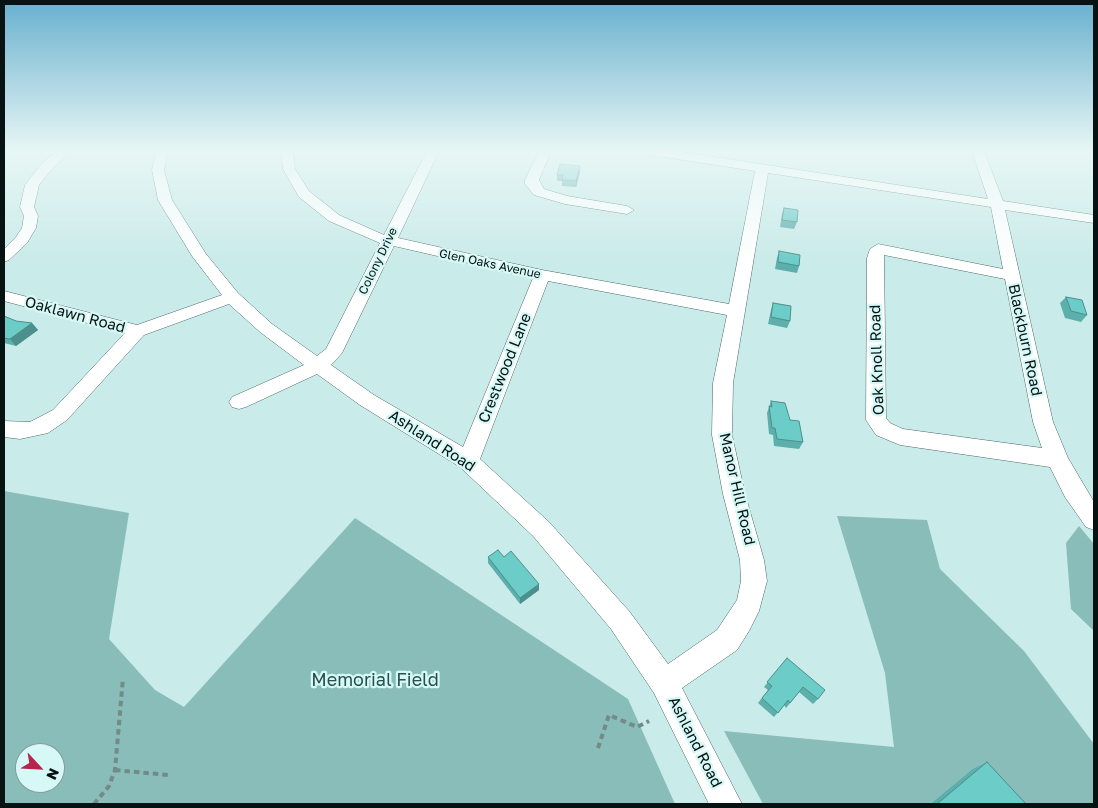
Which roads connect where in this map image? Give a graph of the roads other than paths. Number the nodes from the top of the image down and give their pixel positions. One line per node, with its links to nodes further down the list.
1 (31, 189): 13 (street)
2 (162, 189): 17 (street, Ashland Road)
3 (300, 189): 12 (street, Glen Oaks Avenue)
4 (414, 189): 12 (street, Colony Drive)
5 (537, 189): 10 (street)
6 (758, 189): 18 (street, Manor Hill Road)
7 (894, 189): 9 (street)
8 (992, 189): 9 (street, Blackburn Road)
9 (997, 204): 11 (street); 14 (street, Blackburn Road)
10 (627, 210)
11 (1094, 219)
12 (388, 241): 15 (street, Glen Oaks Avenue); 20 (street, Colony Drive)
13 (4, 258)
14 (1011, 274): 23 (street, Blackburn Road); 23 (street, Oak Knoll Road)
15 (542, 276): 18 (street, Glen Oaks Avenue); 24 (street, Crestwood Lane)
16 (4, 296): 19 (street, Oaklawn Road)
17 (232, 297): 19 (street, Oaklawn Road); 20 (street, Ashland Road)
18 (736, 311): 26 (street, Manor Hill Road)
19 (138, 331): 22 (street)
20 (318, 366): 21 (street); 24 (street, Ashland Road)
21 (239, 402)
22 (4, 430)
23 (1057, 459): 25 (street, Blackburn Road)
24 (468, 461): 26 (street, Ashland Road)
25 (1094, 520)
26 (664, 683): 27 (street, Ashland Road)
27 (726, 804)

